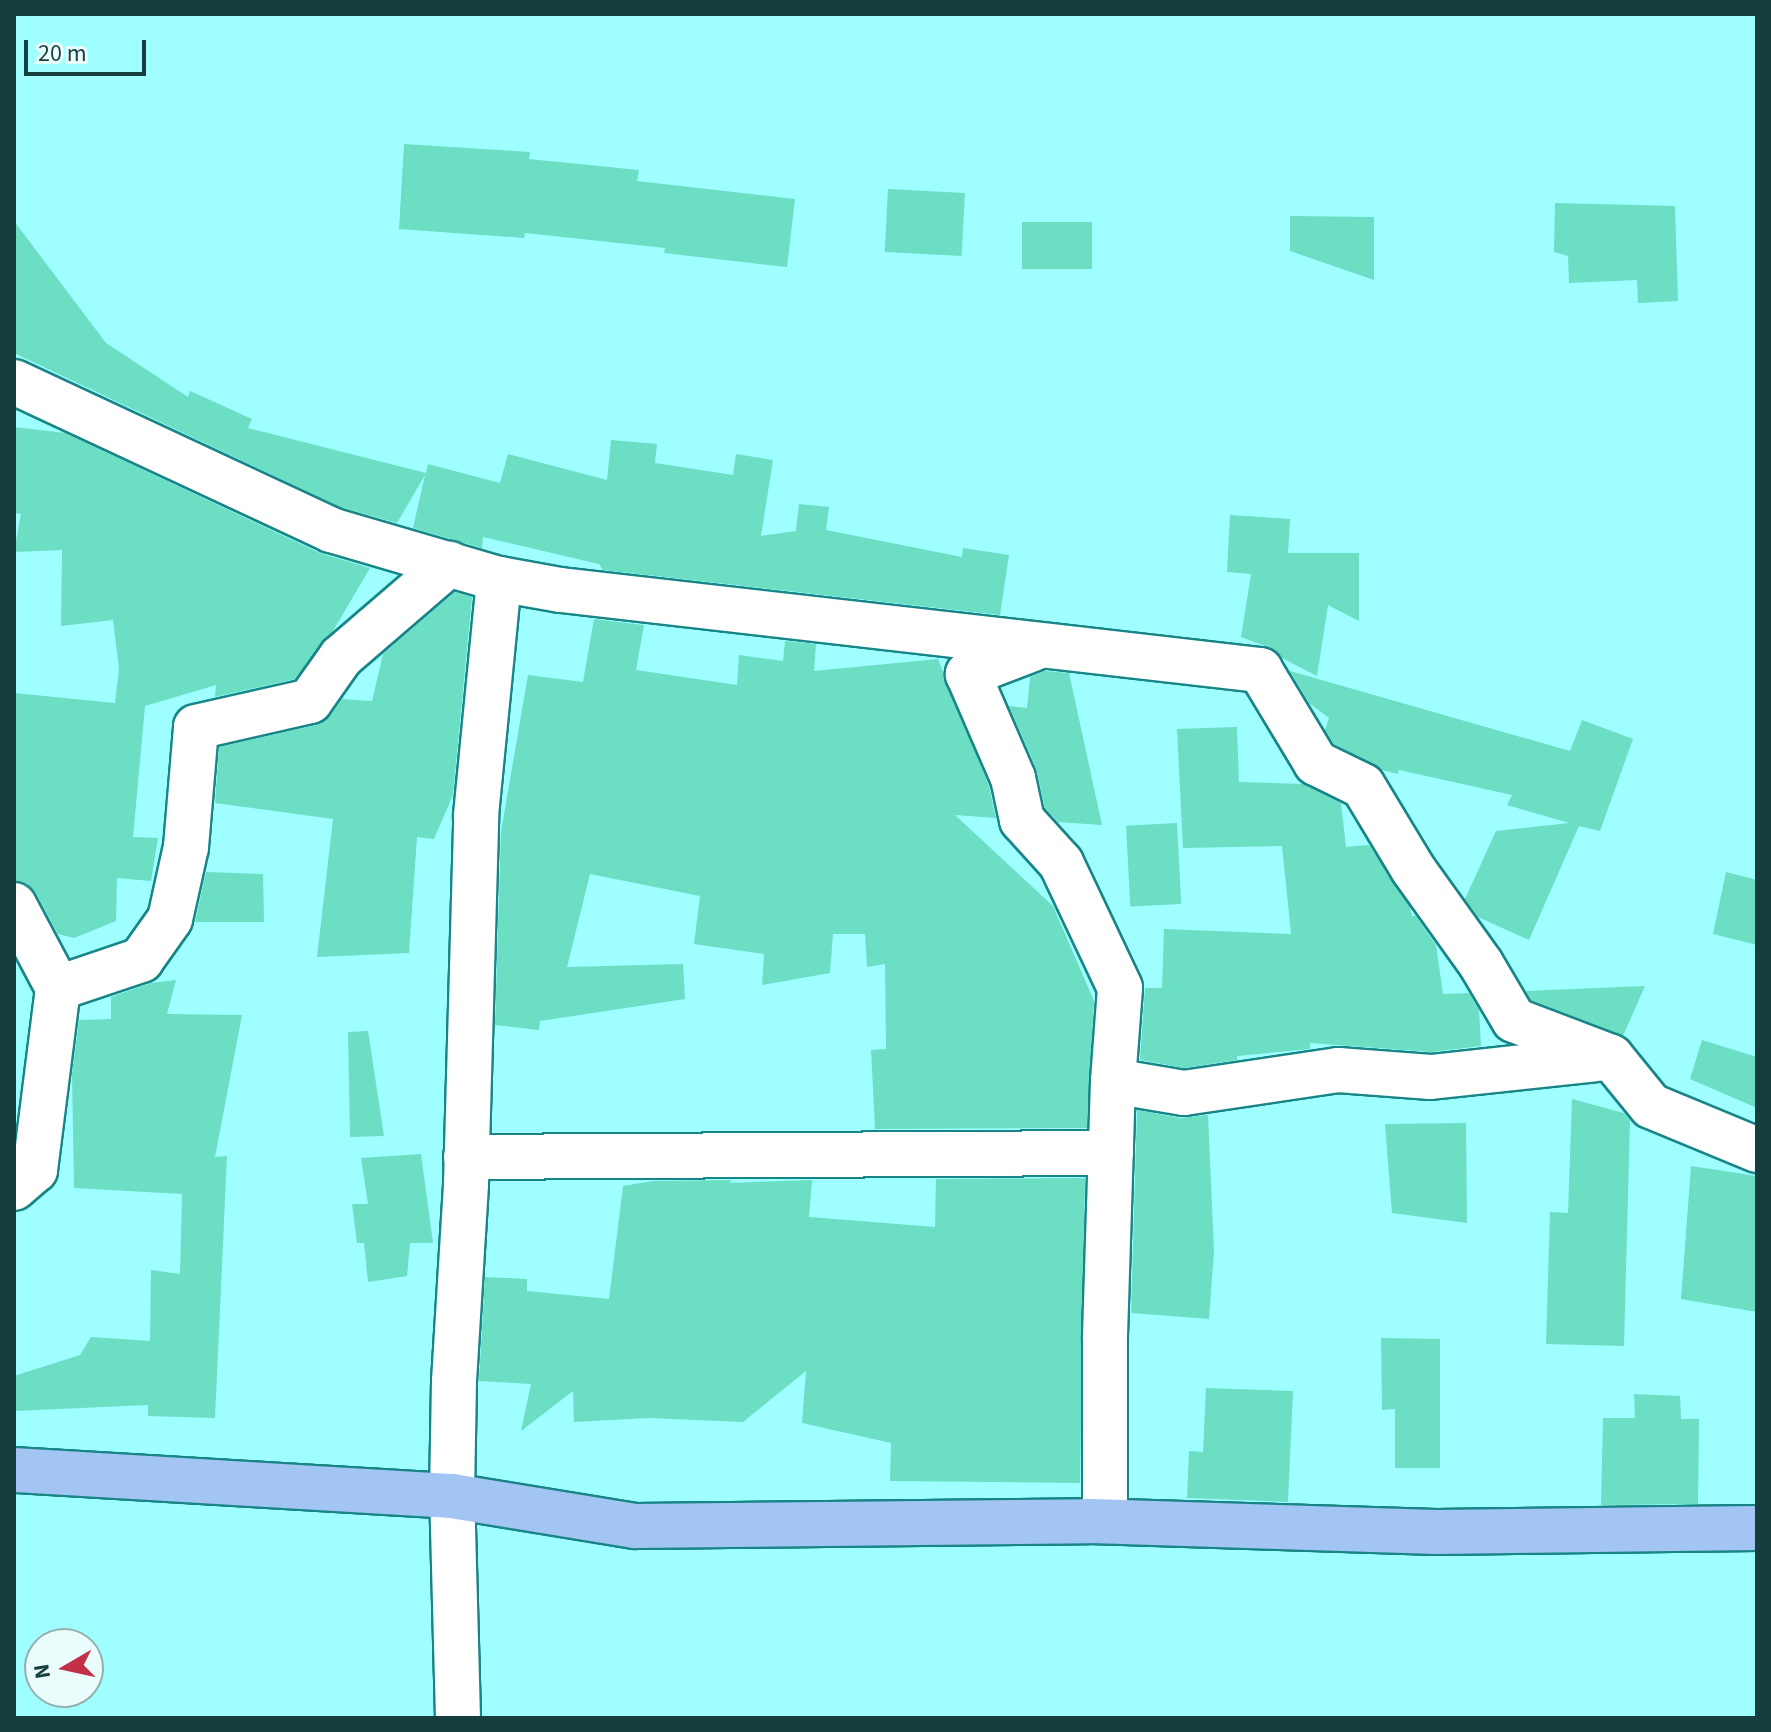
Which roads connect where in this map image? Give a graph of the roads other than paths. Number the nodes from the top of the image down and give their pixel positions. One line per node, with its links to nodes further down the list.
1 (14, 382): 3 (street)
2 (14, 410): 3 (street)
3 (120, 433): 4 (street)
4 (449, 564): 5 (street); 8 (street)
5 (499, 579): 6 (street); 13 (street)
6 (1039, 647): 9 (street); 10 (street)
7 (14, 905): 8 (street)
8 (58, 988): 14 (street)
9 (1611, 1057): 10 (street); 11 (street)
10 (1113, 1081): 12 (street)
11 (1757, 1150)
12 (1111, 1153): 13 (street); 17 (street)
13 (466, 1157): 16 (street)
14 (14, 1188)
15 (14, 1470): 16 (main road)
16 (452, 1496): 17 (main road); 19 (street)
17 (1105, 1521): 18 (main road)
18 (1757, 1528)
19 (458, 1718)

